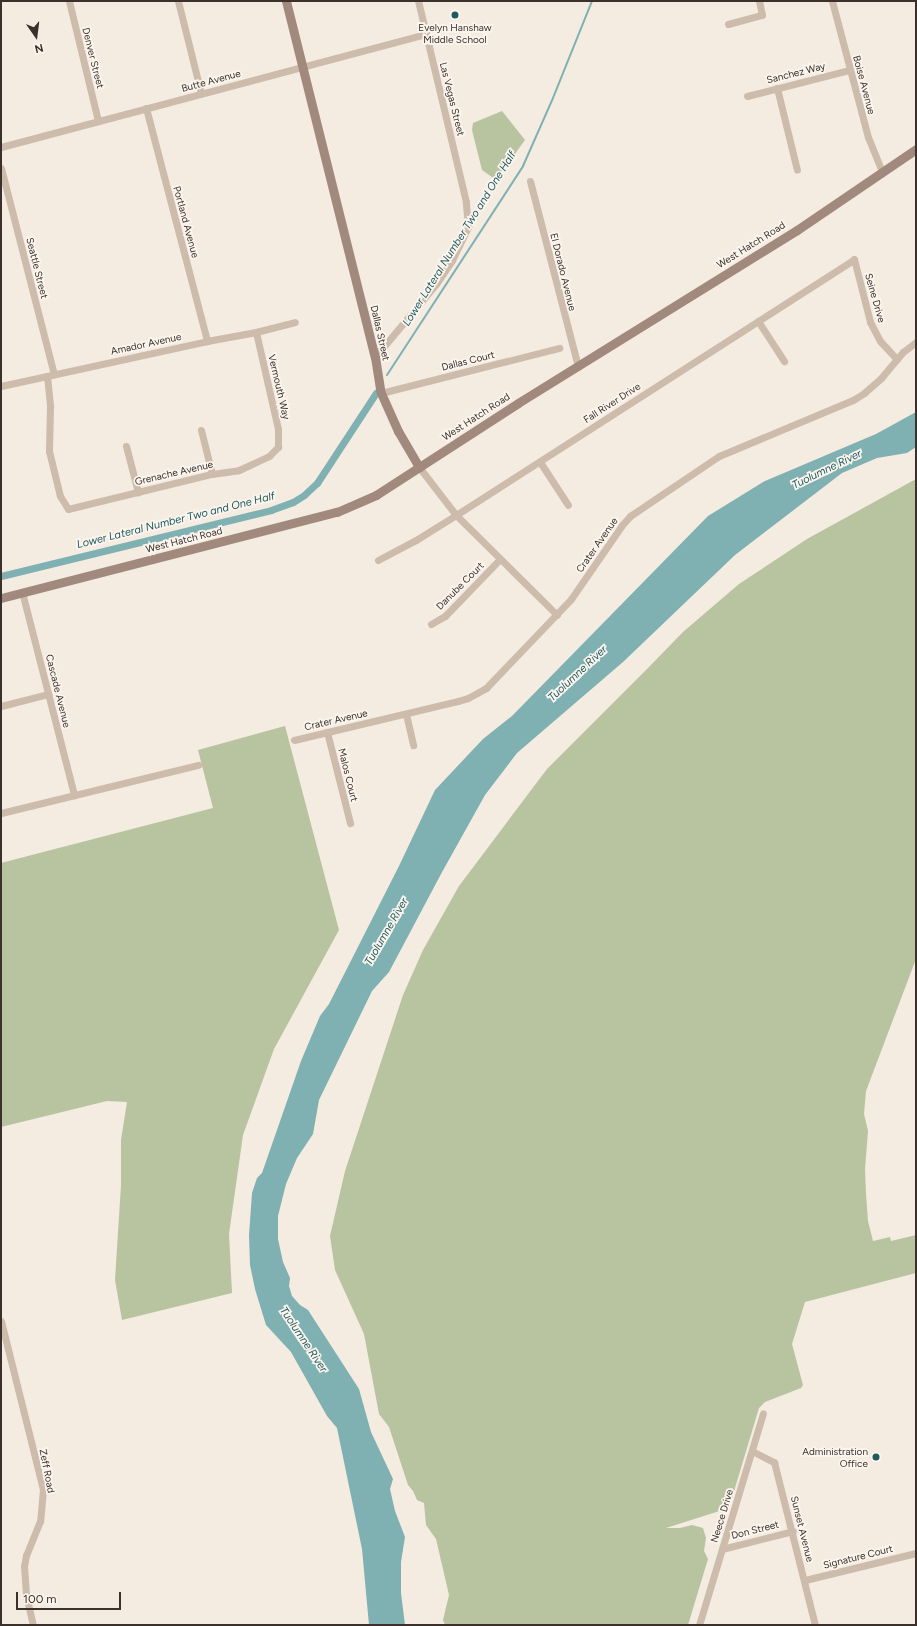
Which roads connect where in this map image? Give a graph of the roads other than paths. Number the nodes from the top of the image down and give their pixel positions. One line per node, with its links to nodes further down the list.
1 (68, 1): 15 (street, Denver Street)
2 (178, 1): 12 (street)
3 (286, 1): 9 (main road, Dallas Street)
4 (418, 1): 8 (street, Las Vegas Street)
5 (759, 1): 7 (street)
6 (832, 1): 10 (street, Boise Avenue)
7 (728, 24)
8 (426, 34): 9 (street, Butte Avenue); 29 (street, Las Vegas Street)
9 (303, 66): 12 (street, Butte Avenue); 29 (main road, Dallas Street)
10 (849, 70): 11 (street, Sanchez Way); 20 (street, Boise Avenue)
11 (777, 88): 13 (street, Sanchez Way); 19 (street)
12 (201, 93): 14 (street, Butte Avenue)
13 (747, 96)
14 (146, 108): 15 (street, Butte Avenue); 26 (street, Portland Avenue)
15 (98, 120): 16 (street, Butte Avenue)
16 (1, 148)
17 (916, 149): 20 (main road, West Hatch Road)
18 (1, 168): 33 (street, Seattle Street)
19 (797, 170)
20 (882, 172): 32 (main road, West Hatch Road)
21 (530, 181): 32 (street, El Dorado Avenue)
22 (854, 259): 23 (street, Fall River Drive); 30 (street, Seine Drive)
23 (758, 321): 31 (street); 39 (street, Fall River Drive)
24 (296, 322): 25 (street, Amador Avenue)
25 (256, 332): 26 (street, Amador Avenue); 38 (street, Vermouth Way)
26 (206, 341): 33 (street, Amador Avenue)
27 (916, 342): 30 (street, Crater Avenue)
28 (559, 348): 35 (street, Dallas Court)
29 (375, 357): 35 (main road, Dallas Street)
30 (897, 359): 50 (street, Crater Avenue)
31 (784, 361)
32 (578, 367): 40 (main road, West Hatch Road)
33 (50, 375): 34 (street, Amador Avenue); 44 (street, Seattle Street)
34 (1, 386)
35 (382, 393): 40 (main road, Dallas Street)
36 (201, 430): 41 (street)
37 (126, 446): 42 (street)
38 (278, 447): 41 (street, Grenache Avenue)
39 (540, 462): 43 (street); 45 (street, Fall River Drive)
40 (419, 466): 45 (street, Dallas Street); 48 (main road, West Hatch Road)
41 (212, 474): 42 (street, Grenache Avenue)
42 (138, 492): 44 (street, Grenache Avenue)
43 (568, 505)
44 (68, 509)
45 (456, 515): 46 (street, Fall River Drive); 47 (street, Dallas Street)
46 (378, 560)
47 (500, 560): 50 (street, Dallas Street); 51 (street, Danube Court)
48 (22, 592): 49 (main road, West Hatch Road); 52 (street, Cascade Avenue)
49 (1, 598)
50 (557, 615): 54 (street, Crater Avenue)
51 (431, 624)
52 (48, 694): 53 (street); 59 (street, Cascade Avenue)
53 (1, 706)
54 (406, 714): 55 (street, Crater Avenue); 57 (street)
55 (327, 732): 56 (street, Crater Avenue); 61 (street, Malos Court)
56 (294, 740)
57 (413, 745)
58 (198, 765): 59 (street)
59 (74, 795): 60 (street)
60 (1, 813)
61 (350, 823)
62 (1, 1321): 69 (street, Zeff Road)
63 (763, 1414): 64 (street, Neece Drive)
64 (752, 1451): 65 (street, Sunset Avenue); 66 (street, Neece Drive)
65 (793, 1531): 66 (street, Don Street); 68 (street, Sunset Avenue)
66 (722, 1549): 70 (street, Neece Drive)
67 (916, 1553): 68 (street, Signature Court)
68 (804, 1580): 71 (street, Sunset Avenue)
69 (33, 1625)
70 (699, 1625)
71 (815, 1625)

